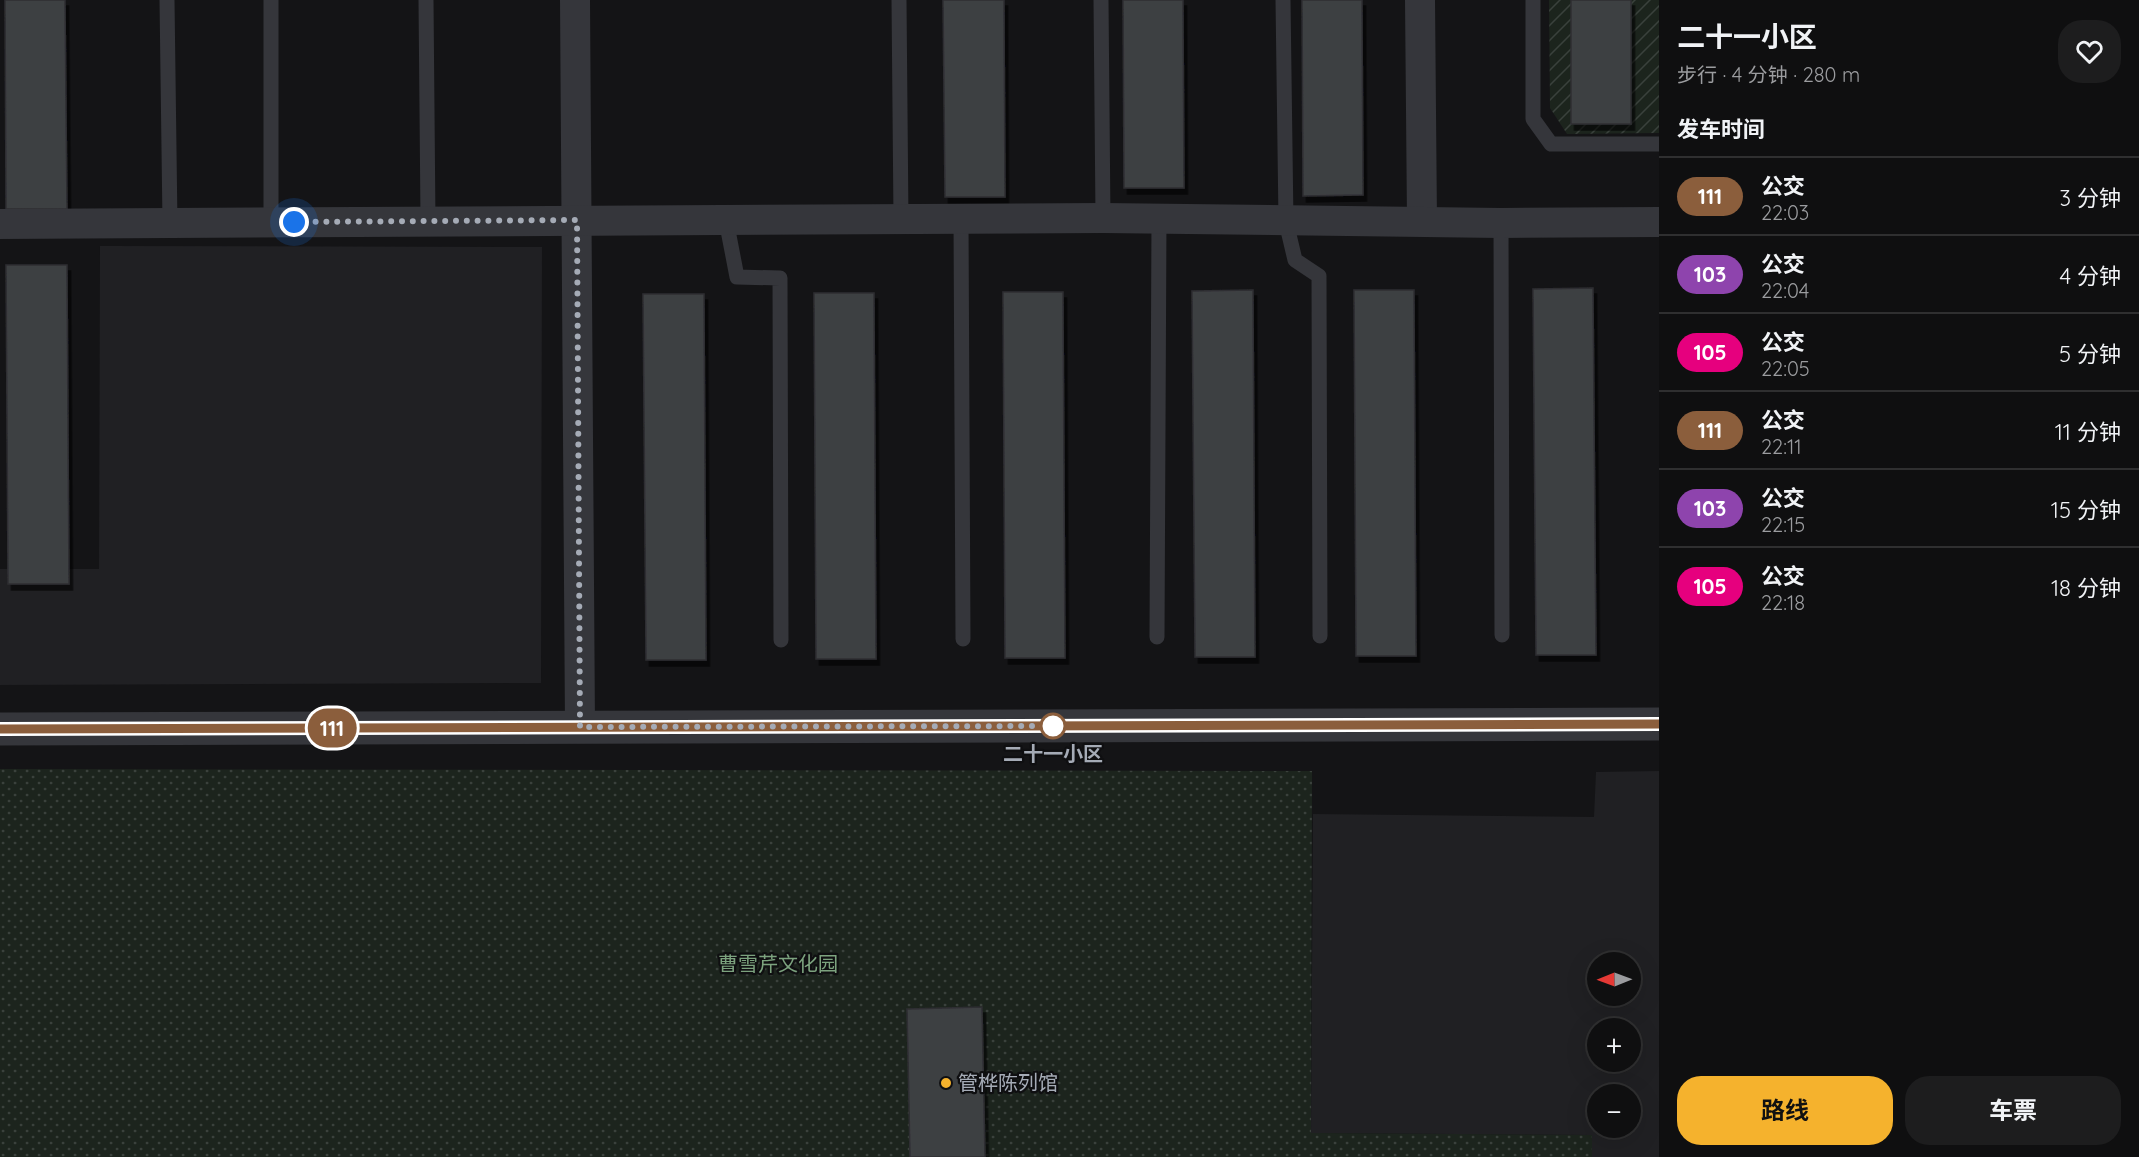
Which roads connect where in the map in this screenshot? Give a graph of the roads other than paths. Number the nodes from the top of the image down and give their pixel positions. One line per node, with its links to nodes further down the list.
1 (167, 0): 24 (lane)
2 (271, 0): 21 (lane)
3 (426, 0): 17 (lane)
4 (575, 0): 14 (street)
5 (899, 0): 16 (lane)
6 (1101, 0): 11 (lane)
7 (1283, 0): 19 (lane)
8 (1420, 0): 18 (street)
9 (1533, 0): 10 (lane)
10 (1659, 144)
11 (1103, 218): 12 (street); 13 (street)
12 (961, 219): 16 (street); 28 (lane)
13 (1159, 219): 19 (street); 27 (lane)
14 (577, 220): 15 (street); 17 (street); 31 (street)
15 (726, 220): 16 (street); 29 (lane)
16 (901, 220)
17 (428, 221): 21 (street)
18 (1422, 221): 19 (street); 22 (street)
19 (1286, 222): 26 (lane)
20 (1659, 222): 22 (street)
21 (272, 223): 24 (street)
22 (1501, 223): 25 (lane)
23 (0, 224): 24 (street)
24 (170, 224)
25 (1502, 635)
26 (1320, 636)
27 (1157, 637)
28 (963, 639)
29 (781, 640)
30 (1659, 724): 31 (street)
31 (580, 727): 32 (street)
32 (0, 729)

